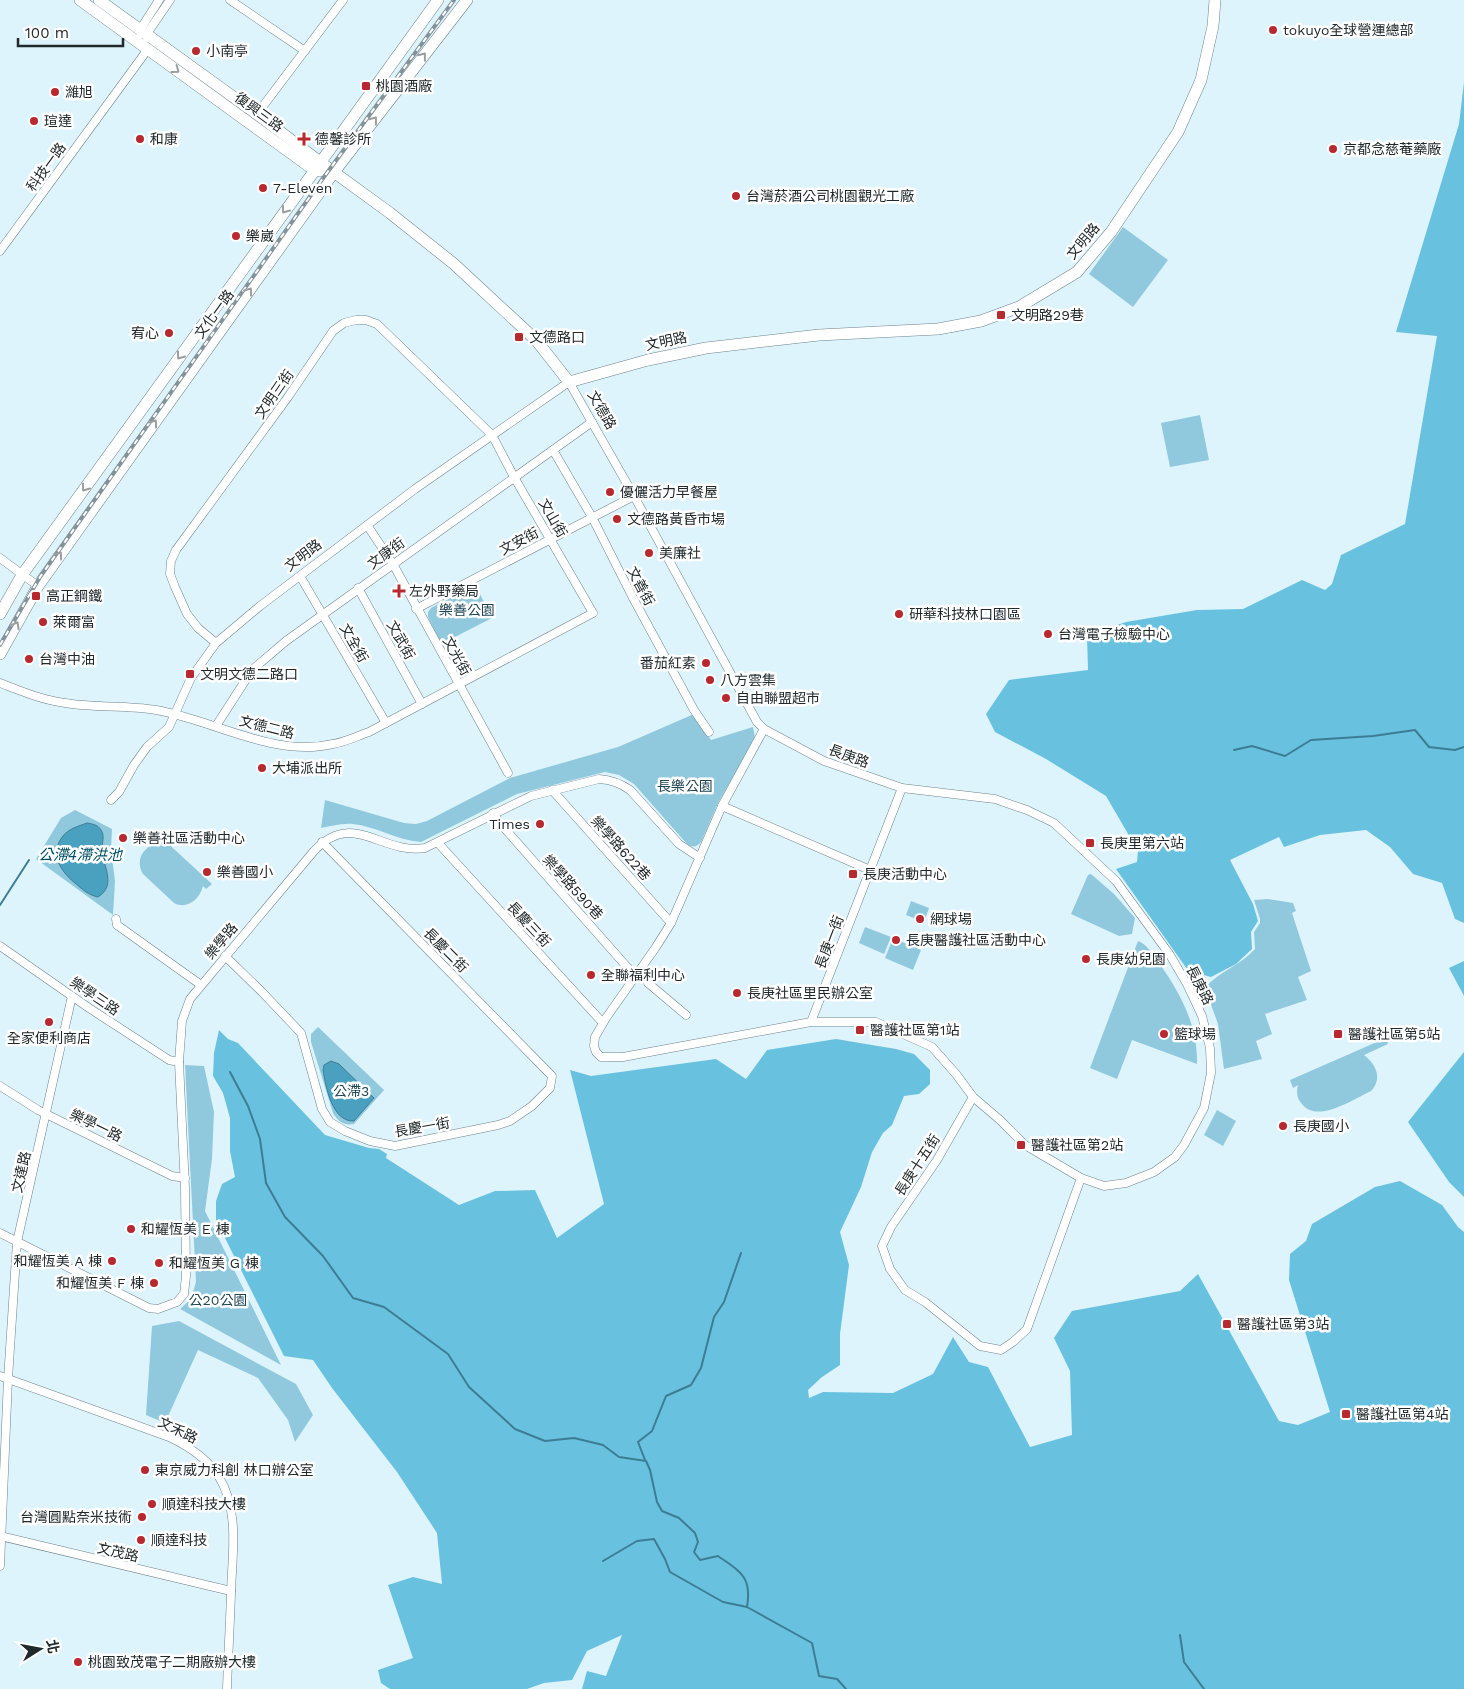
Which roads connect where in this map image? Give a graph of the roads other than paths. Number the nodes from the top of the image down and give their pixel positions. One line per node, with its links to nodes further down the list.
1 (80, 0): 11 (street, 復興三路)
2 (99, 0): 10 (street, 復興三路)
3 (159, 0): 10 (street)
4 (170, 0): 10 (street)
5 (230, 0): 12 (street)
6 (342, 0): 12 (street)
7 (438, 0): 14 (street, 文化一路)
8 (467, 0): 15 (street, 文化一路, one-way to 8)
9 (1215, 0): 17 (street, 文明路)
10 (143, 32): 11 (street); 13 (street, 復興三路)
11 (148, 49): 14 (street, 復興三路, one-way to 14); 16 (street, 科技一路)
12 (306, 51): 13 (street)
13 (257, 114): 14 (street, 復興三路)
14 (317, 166): 15 (street); 28 (street, 文化一路, one-way to 28)
15 (334, 172): 17 (street, 文德路); 30 (street, 文化一路, one-way to 15)
16 (0, 251)
17 (569, 382): 18 (street, 文德路); 19 (street, 文明路)
18 (592, 422): 20 (street, 文康街); 22 (street, 文德路)
19 (492, 435): 21 (street, 文山街); 24 (street, 文明路); 36 (street, 文明三街)
20 (553, 450): 21 (street, 文康街); 23 (street, 文善街)
21 (514, 477): 25 (street, 文山街); 27 (street, 文康街)
22 (634, 496): 23 (street, 文安街); 44 (street, 文德路)
23 (592, 517): 25 (street, 文安街); 45 (street, 文善街)
24 (367, 525): 27 (street, 文光街); 29 (street, 文明路)
25 (550, 539): 32 (street, 文安街); 35 (street, 文山街)
26 (0, 558): 28 (street)
27 (392, 564): 31 (street, 文康街); 32 (street, 文光街)
28 (22, 575): 30 (street); 33 (street, 文化一路)
29 (300, 576): 34 (street, 文全街); 36 (street, 文明路)
30 (38, 586): 37 (street, 文化一路, one-way to 30)
31 (358, 588): 34 (street, 文康街); 40 (street, 文武街)
32 (416, 609): 39 (street, 文光街)
33 (0, 614)
34 (323, 614): 42 (street, 文全街); 43 (street, 文康街)
35 (593, 614): 39 (street, 文德二路)
36 (216, 643): 41 (street, 文明路)
37 (0, 654)
38 (0, 683): 41 (street, 文德二路)
39 (459, 684): 40 (street, 文德二路); 46 (street, 文光街)
40 (422, 704): 42 (street, 文德二路)
41 (174, 714): 43 (street, 文德二路); 49 (street, 文明路)
42 (386, 723): 43 (street, 文德二路)
43 (216, 726)
44 (764, 729): 47 (street, 長庚路); 50 (street, 長庚路)
45 (709, 732)
46 (508, 773)
47 (902, 788): 55 (street, 長庚一街); 73 (street, 長庚路)
48 (552, 790): 51 (street, 樂學路); 54 (street, 樂學路); 57 (street, 樂學路622巷)
49 (110, 800)
50 (722, 806): 54 (street, 長庚路); 55 (street)
51 (493, 813): 53 (street, 樂學路); 60 (street, 樂學路590巷)
52 (322, 842): 53 (street, 樂學路); 59 (street, 樂學路); 68 (street, 長慶二街)
53 (438, 842): 65 (street, 長慶三街)
54 (700, 858): 57 (street, 長庚路)
55 (870, 870): 66 (street, 長庚一街)
56 (116, 919): 62 (street)
57 (671, 923): 60 (street, 長庚路)
58 (0, 946): 63 (street, 樂學三路)
59 (225, 956): 62 (street, 樂學路); 68 (street, 長慶一街)
60 (636, 976): 65 (street, 長庚路)
61 (648, 983): 64 (street)
62 (201, 985): 67 (street, 樂學路)
63 (72, 996): 67 (street, 樂學三路); 71 (street, 文達路)
64 (686, 1015)
65 (603, 1022): 66 (street, 長庚路)
66 (811, 1022): 70 (street, 長庚路)
67 (179, 1062): 72 (street, 樂學路)
68 (552, 1076)
69 (0, 1086): 71 (street, 樂學一路)
70 (973, 1098): 73 (street, 長庚路); 73 (street, 長庚十五街)
71 (47, 1114): 72 (street, 樂學一路); 75 (street, 文達路)
72 (185, 1178): 75 (street, 樂學路)
73 (1082, 1178)
74 (0, 1233): 75 (street, 樂學路)
75 (18, 1242): 77 (street, 文達路)
76 (0, 1376): 77 (street, 文禾路)
77 (8, 1379): 78 (street, 文達路); 80 (street, 文禾路)
78 (1, 1537): 79 (street, 文達路); 80 (street, 文茂路)
79 (0, 1566)
80 (231, 1591): 81 (street, 文禾路)
81 (227, 1689)

